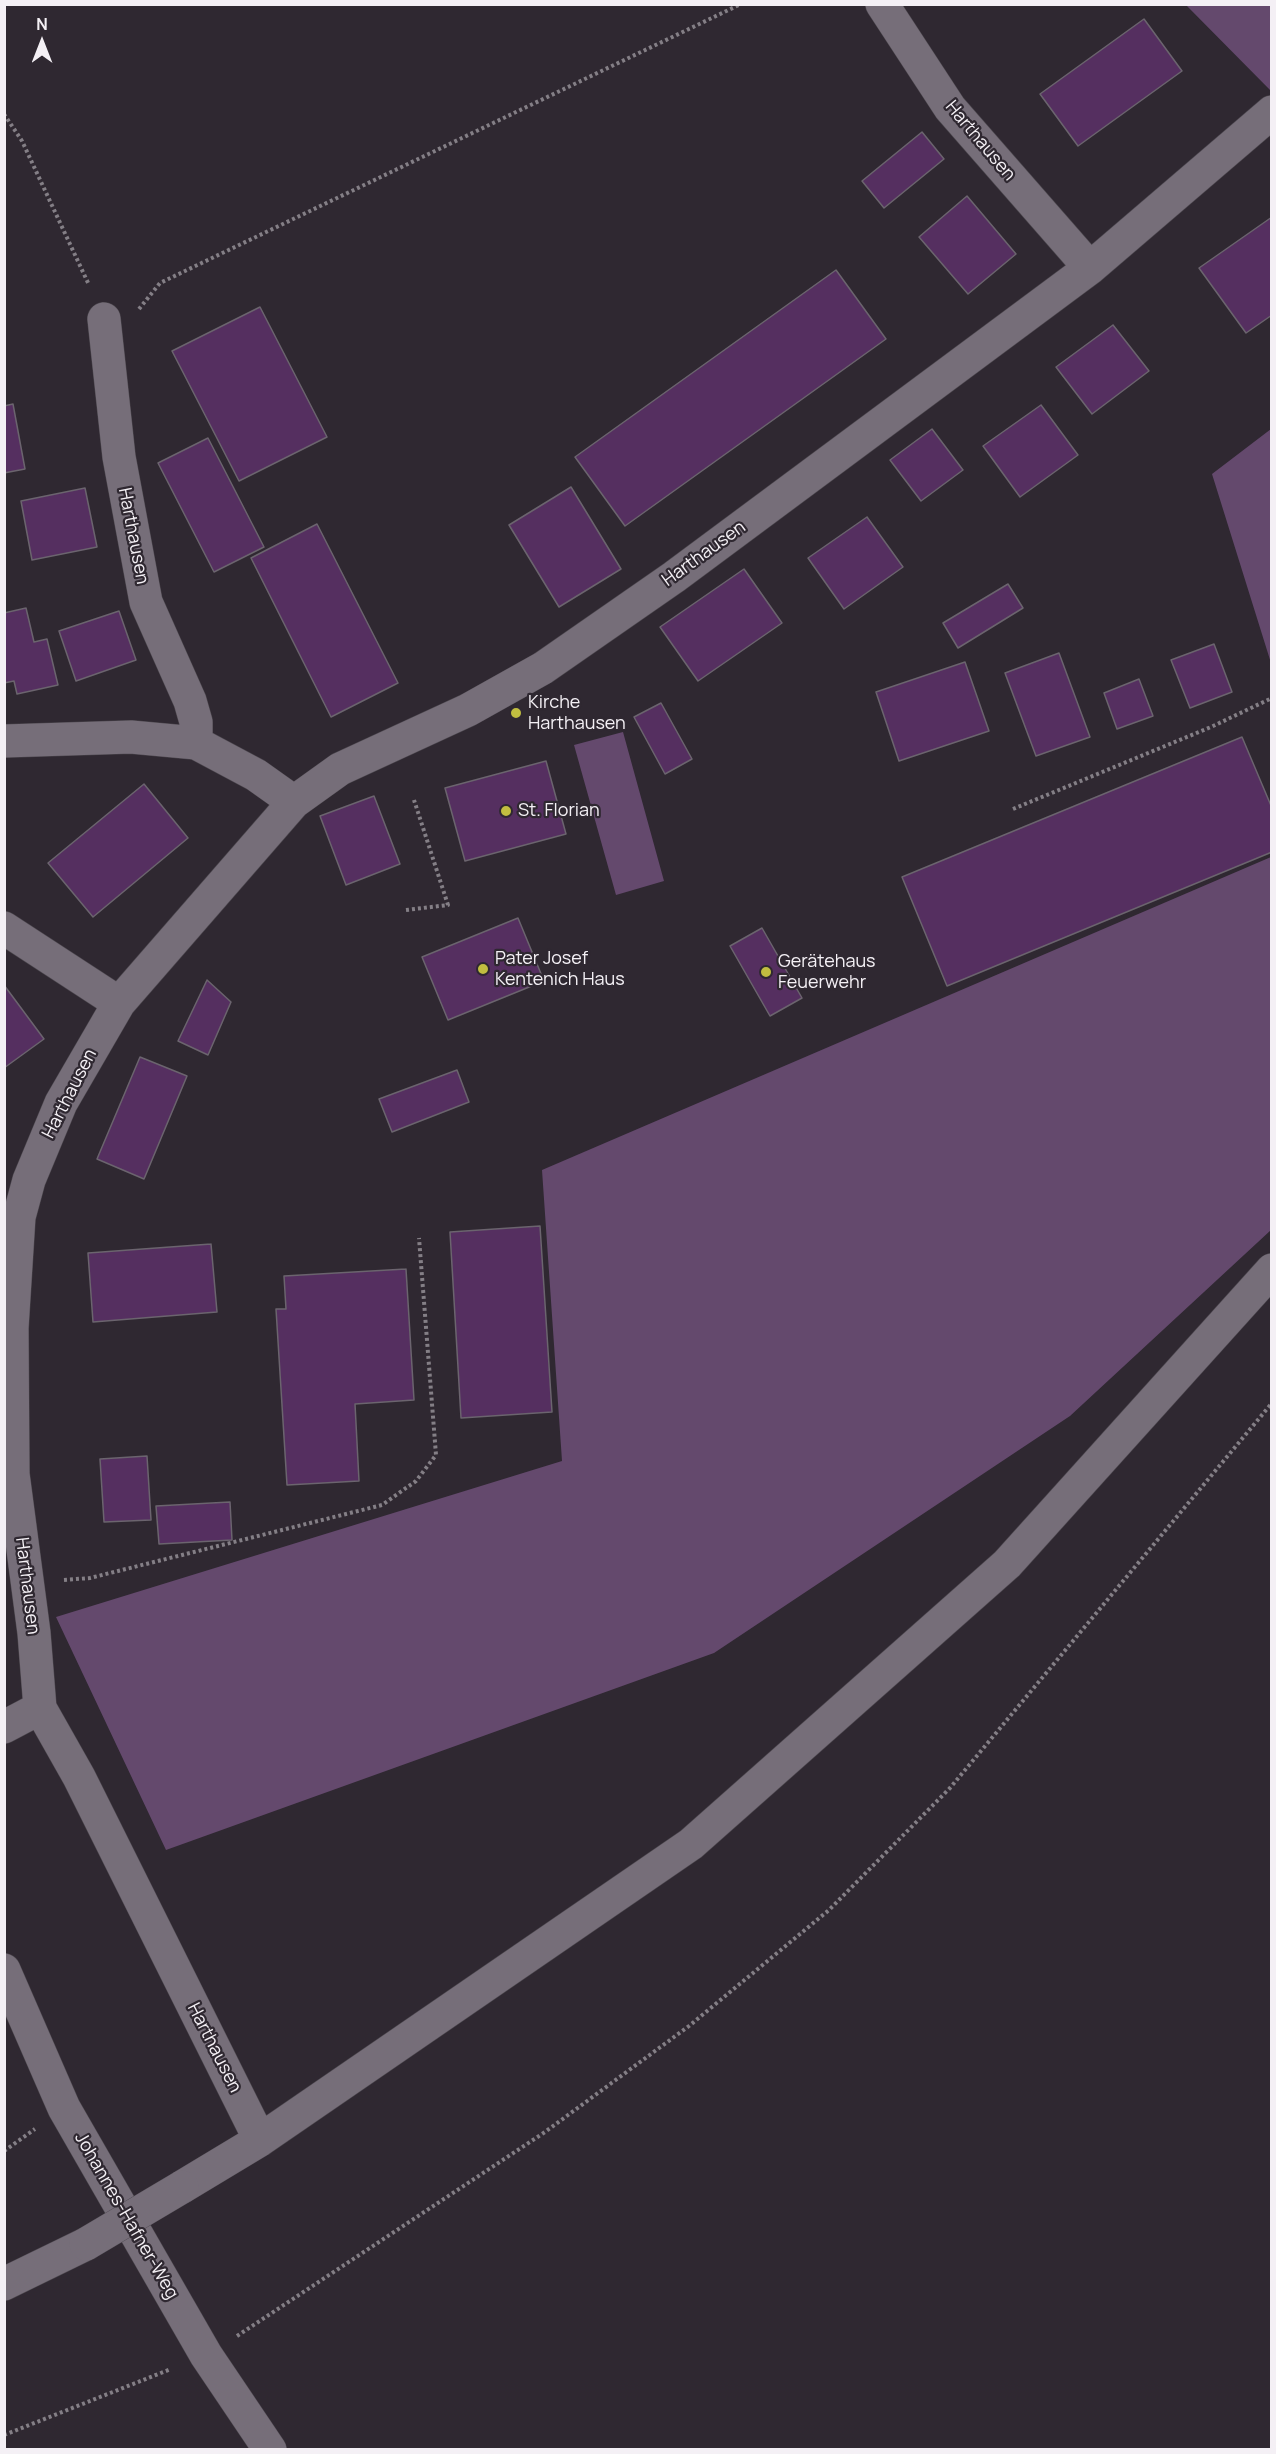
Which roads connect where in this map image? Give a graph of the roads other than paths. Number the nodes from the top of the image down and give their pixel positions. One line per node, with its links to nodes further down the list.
1 (882, 4): 3 (street, Harthausen)
2 (1272, 112): 3 (street, Harthausen)
3 (1090, 268): 7 (street, Harthausen)
4 (107, 333): 6 (street, Harthausen)
5 (4, 741): 6 (street)
6 (196, 743): 7 (street)
7 (294, 802): 9 (street, Harthausen)
8 (4, 928): 9 (street)
9 (119, 1003): 11 (street, Harthausen)
10 (1272, 1270): 14 (street)
11 (40, 1708): 12 (street); 14 (street, Harthausen)
12 (4, 1727)
13 (4, 1970): 16 (street, Johannes-Hafner-Weg)
14 (260, 2140): 15 (street, bridge)
15 (4, 2284)
16 (270, 2450)

